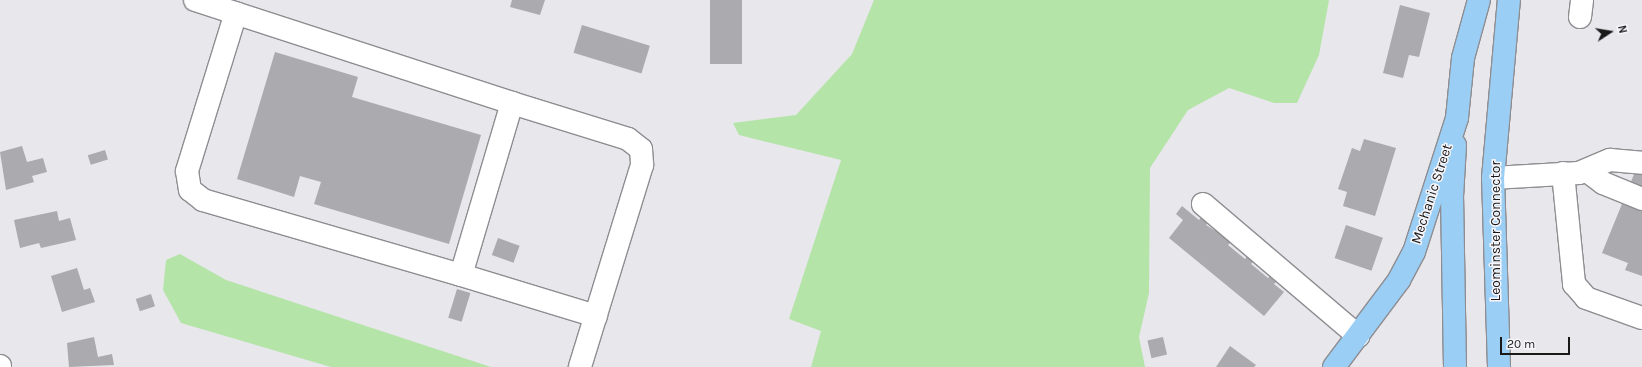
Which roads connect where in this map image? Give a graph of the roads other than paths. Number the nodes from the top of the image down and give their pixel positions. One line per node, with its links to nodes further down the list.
1 (195, 0): 4 (lane)
2 (1479, 0): 6 (main road, Mechanic Street)
3 (1509, 0): 10 (main road, Leominster Connector)
4 (236, 13): 5 (lane); 14 (lane)
5 (512, 103): 14 (lane); 15 (lane)
6 (1457, 118): 17 (main road, Mechanic Street); 20 (main road)
7 (1642, 163): 8 (lane)
8 (1587, 171): 9 (lane); 11 (lane); 12 (lane)
9 (1563, 174): 10 (lane); 16 (lane)
10 (1493, 178): 21 (main road, Leominster Connector)
11 (1642, 184)
12 (1642, 199)
13 (1203, 204): 17 (lane)
14 (460, 275): 15 (lane)
15 (596, 316): 18 (lane)
16 (1642, 318)
17 (1358, 336): 19 (main road, Mechanic Street)
18 (580, 367)
19 (1334, 367)
20 (1455, 367)
21 (1499, 367)

